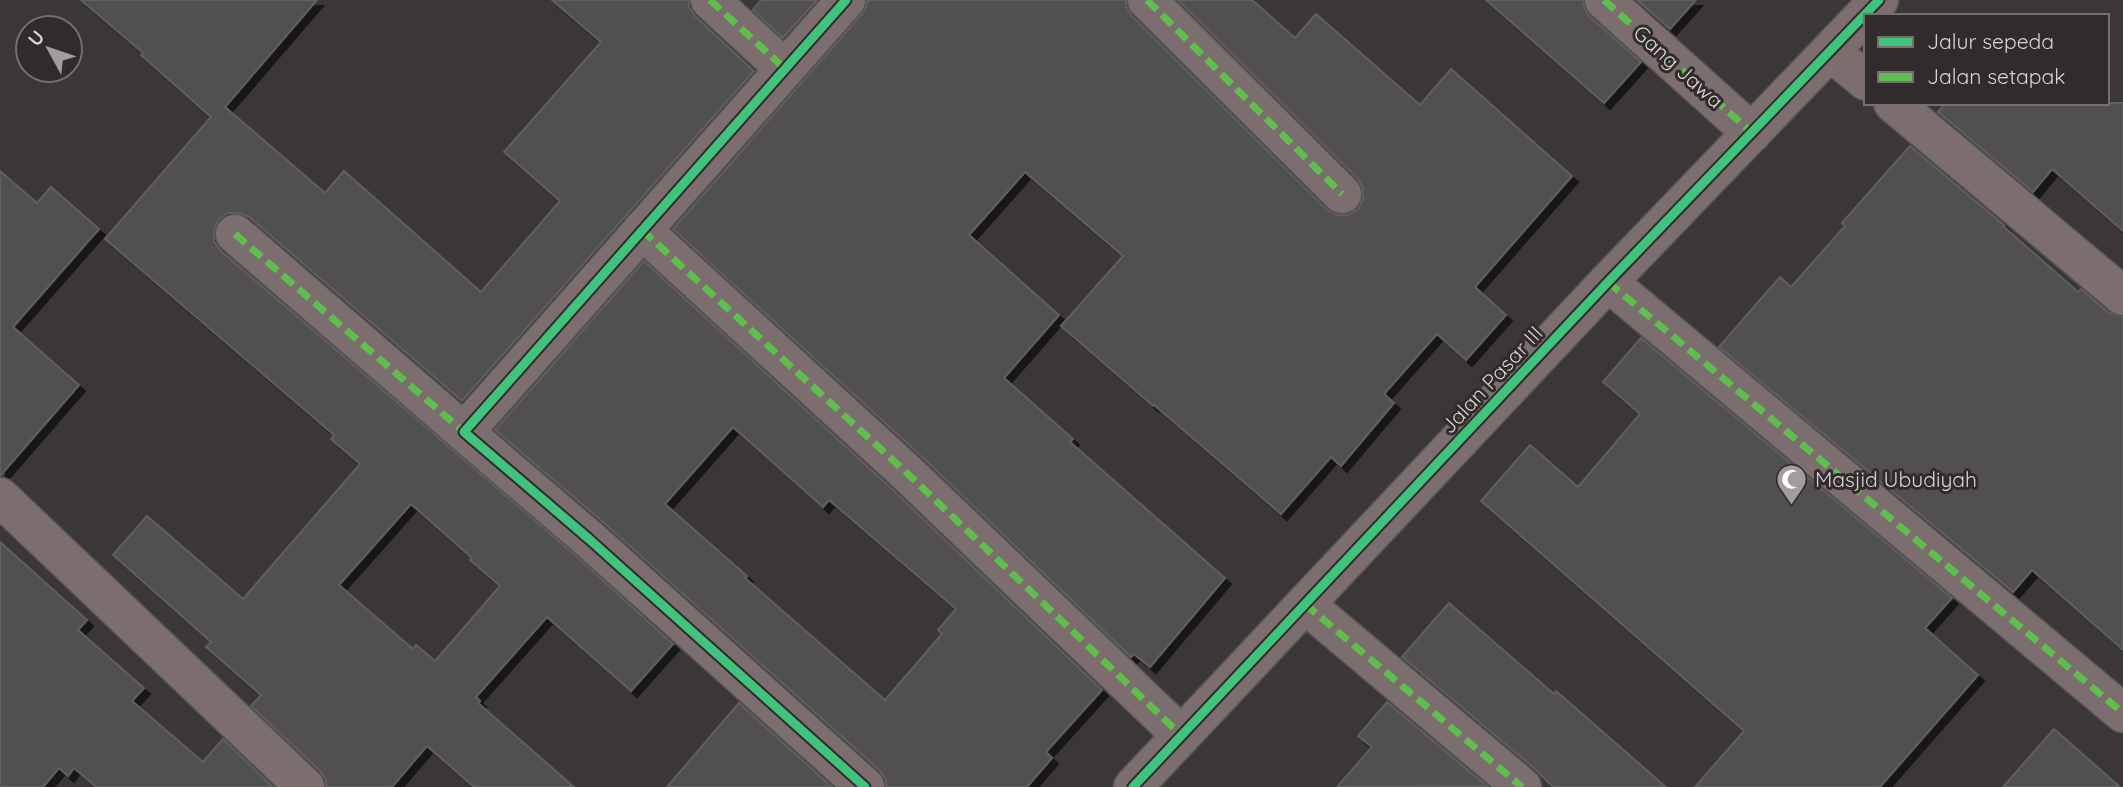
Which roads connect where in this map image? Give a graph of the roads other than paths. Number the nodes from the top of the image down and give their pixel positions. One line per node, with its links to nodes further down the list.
1 (710, 0): 9 (street)
2 (846, 0): 9 (street)
3 (1147, 0): 13 (street)
4 (1604, 0): 12 (street, Gang Jawa)
5 (1879, 0): 6 (street, Jalan Pasar III)
6 (1866, 14)
7 (1864, 16): 8 (street, Jalan Pasar III)
8 (1831, 52): 10 (street); 12 (street, Jalan Pasar III)
9 (785, 69): 14 (street)
10 (1864, 79)
11 (1895, 105): 17 (street)
12 (1752, 133): 16 (street, Jalan Pasar III)
13 (1342, 194)
14 (642, 230): 18 (street); 22 (street)
15 (235, 234): 18 (street)
16 (1608, 282): 20 (street, Jalan Pasar III); 21 (street)
17 (2123, 296)
18 (464, 432): 24 (street)
19 (0, 497): 23 (street)
20 (1304, 604): 22 (street, Jalan Pasar III); 26 (street)
21 (2123, 713)
22 (1181, 736): 25 (street, Jalan Pasar III)
23 (305, 787)
24 (866, 787)
25 (1133, 787)
26 (1522, 787)

